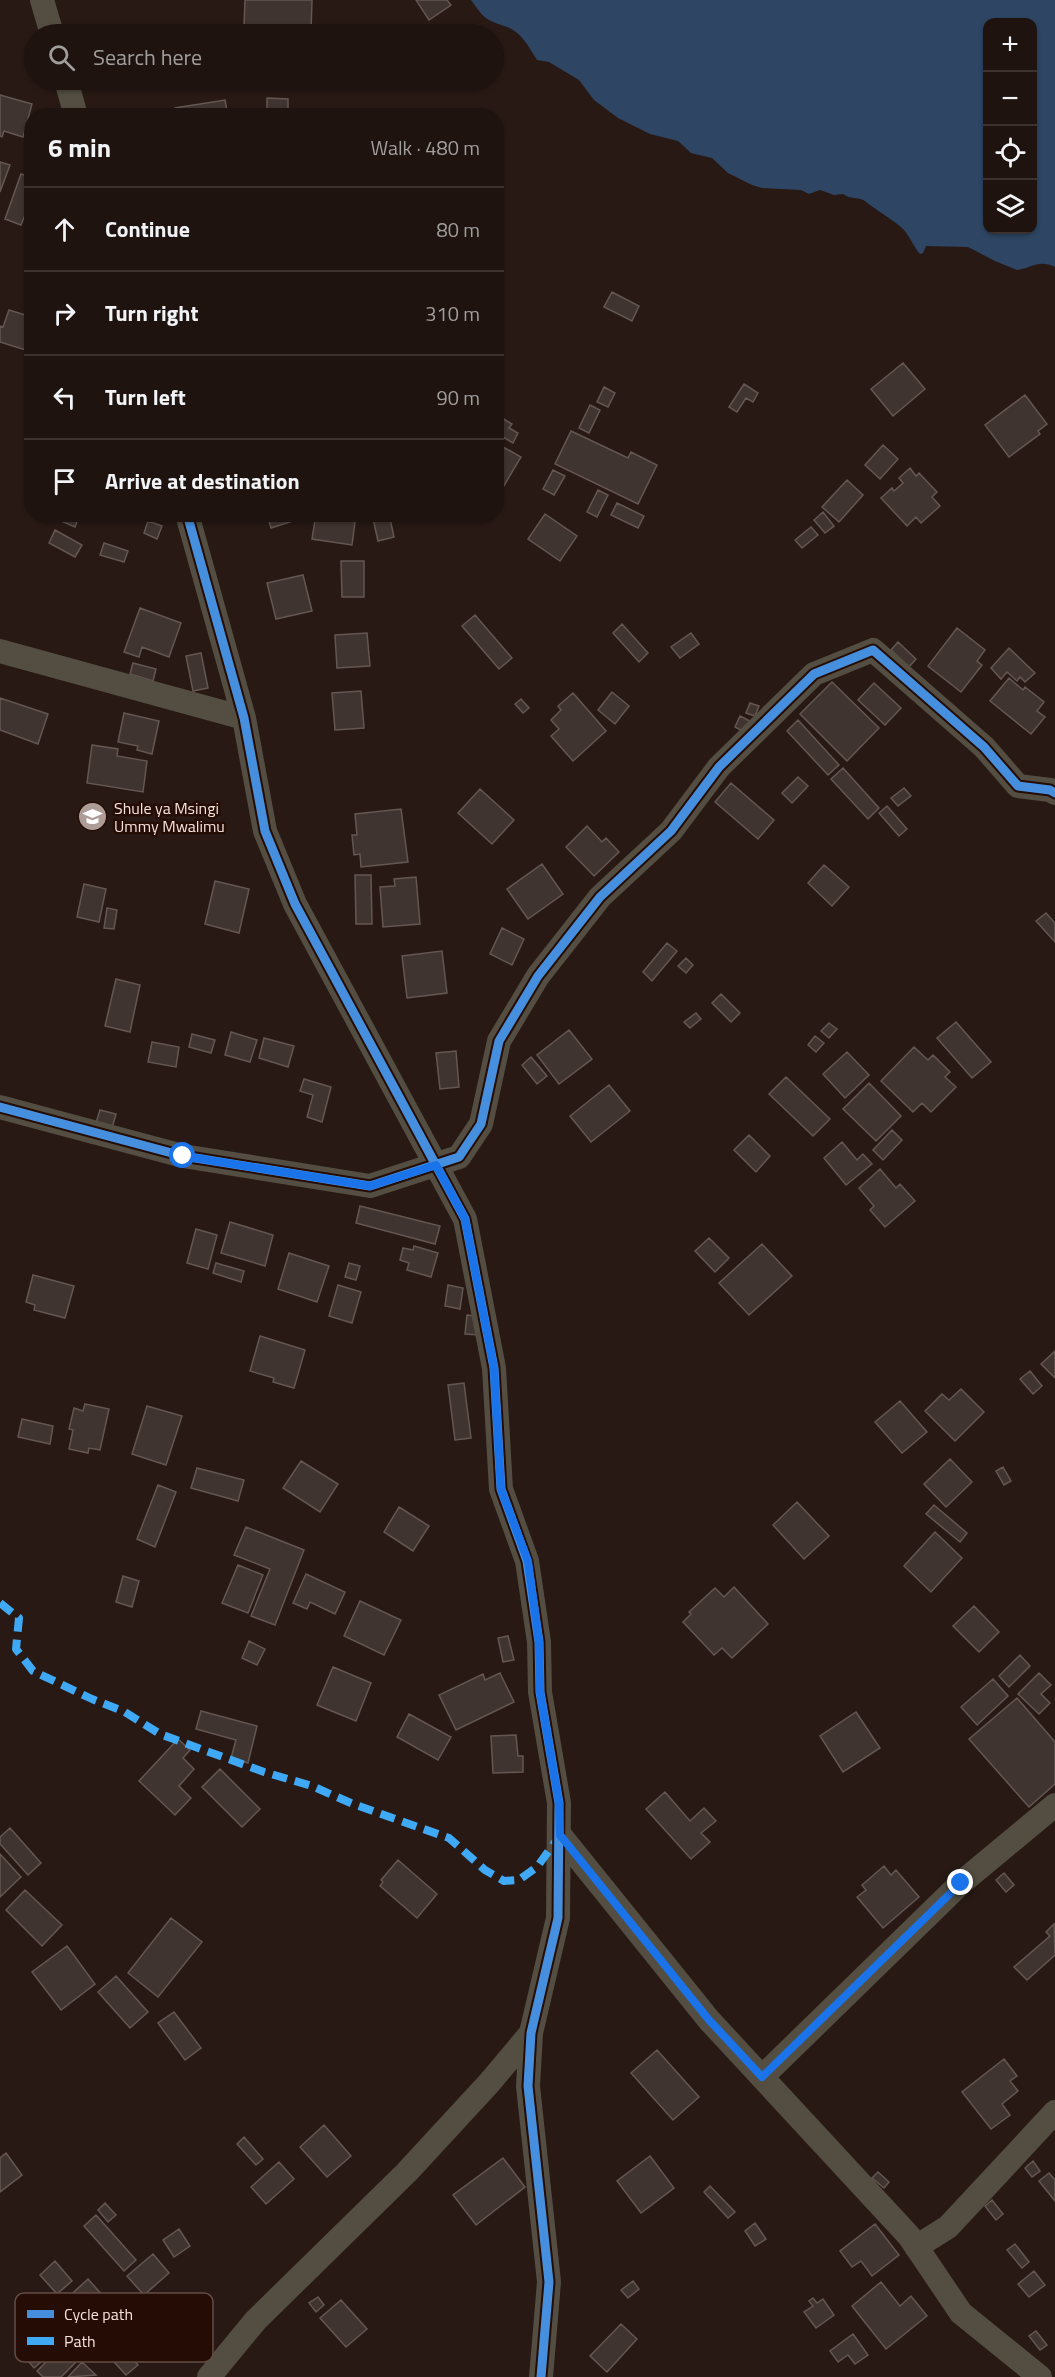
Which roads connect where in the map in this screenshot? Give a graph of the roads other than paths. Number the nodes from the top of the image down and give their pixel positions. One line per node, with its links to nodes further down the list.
1 (42, 0): 2 (street)
2 (49, 24)
3 (69, 90): 4 (street)
4 (74, 108)
5 (189, 522): 7 (street)
6 (0, 651): 7 (street)
7 (244, 718): 10 (street)
8 (1055, 793): 10 (street)
9 (0, 1107): 10 (street)
10 (436, 1165): 12 (street)
11 (1055, 1805): 14 (street)
12 (560, 1835): 13 (street); 14 (street)
13 (531, 2033): 17 (street); 18 (street)
14 (762, 2077): 16 (street)
15 (1055, 2112): 16 (street)
16 (916, 2247): 19 (street)
17 (209, 2377)
18 (541, 2377)
19 (1040, 2377)

